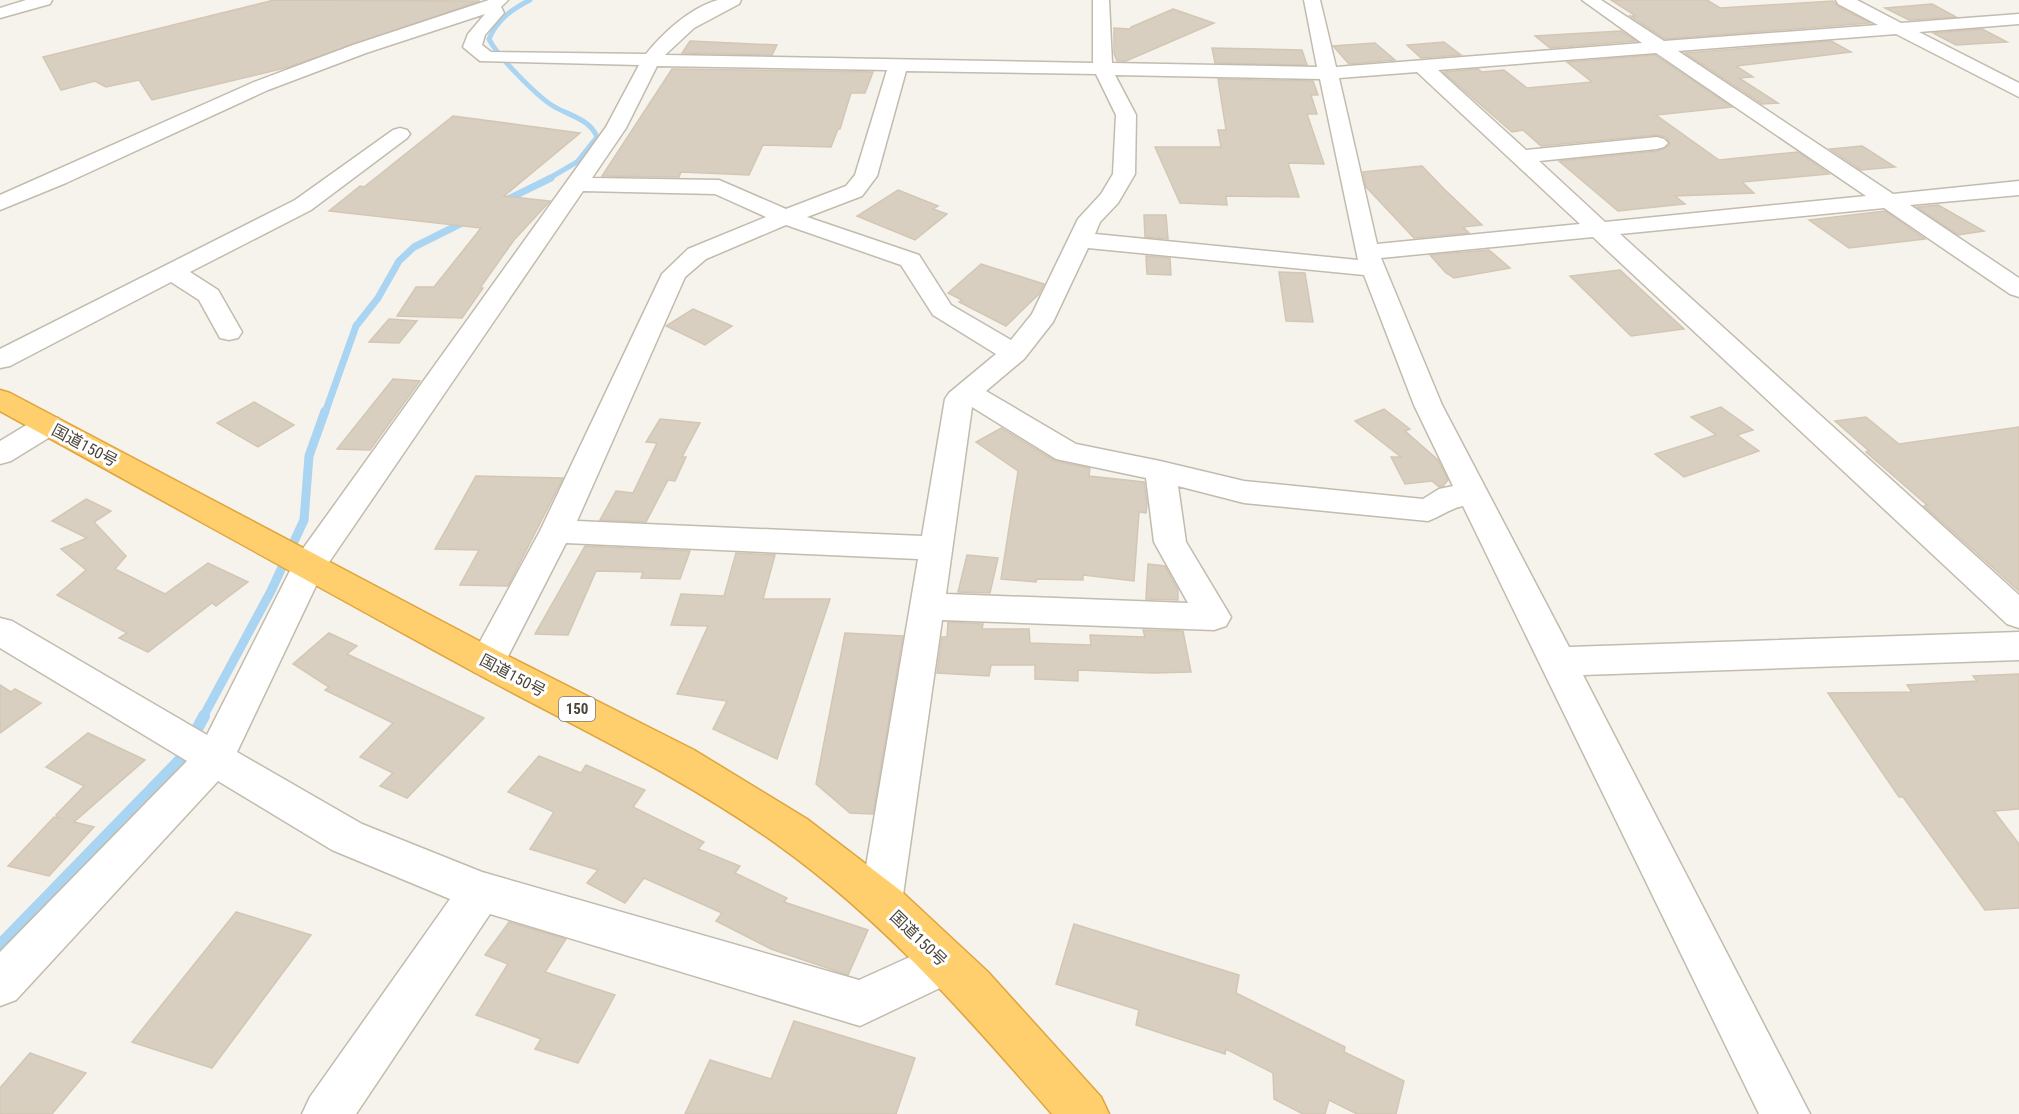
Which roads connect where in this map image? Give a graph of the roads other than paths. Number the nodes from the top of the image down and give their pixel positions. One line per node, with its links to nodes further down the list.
1 (44, 0): 9 (street)
2 (472, 0): 8 (street)
3 (734, 0): 13 (street)
4 (1101, 0): 16 (street)
5 (1312, 0): 17 (street)
6 (1590, 0): 12 (street)
7 (1844, 0): 11 (street)
8 (496, 3): 13 (street); 25 (street)
9 (0, 13)
10 (2019, 19): 11 (street)
11 (1896, 28): 12 (street); 18 (street)
12 (1659, 46): 15 (street); 24 (street)
13 (652, 60): 14 (street); 22 (street)
14 (898, 66): 16 (street); 26 (street)
15 (1422, 66): 17 (street); 21 (street)
16 (1103, 69): 17 (street); 28 (street)
17 (1329, 73): 29 (street)
18 (2019, 91)
19 (400, 134): 30 (street)
20 (1657, 143): 21 (street)
21 (1520, 157): 27 (street)
22 (577, 184): 26 (street); 43 (street)
23 (2019, 188): 24 (street)
24 (1887, 201): 27 (street); 31 (street)
25 (0, 203)
26 (784, 217): 33 (street); 41 (street)
27 (1600, 230): 29 (street); 45 (street)
28 (1080, 240): 29 (street); 33 (street)
29 (1370, 260): 40 (street)
30 (172, 272): 32 (street); 34 (street)
31 (2019, 289)
32 (229, 332)
33 (1014, 353): 35 (street)
34 (0, 360)
35 (967, 392): 39 (street); 42 (street)
36 (0, 399): 37 (highway, 国道150号 / 150)
37 (48, 425): 38 (street); 43 (highway, 国道150号 / 150)
38 (0, 454)
39 (1160, 471): 40 (street); 44 (street)
40 (1473, 495): 49 (street)
41 (556, 531): 42 (street); 48 (street)
42 (935, 548): 44 (street)
43 (309, 566): 48 (highway, 国道150号 / 150); 50 (street)
44 (927, 606): 52 (street)
45 (2019, 615)
46 (0, 631): 50 (street)
47 (2019, 646): 49 (street)
48 (487, 662): 52 (highway, 国道150号 / 150)
49 (1558, 662): 57 (street)
50 (215, 758): 51 (street); 54 (street)
51 (481, 891): 53 (street); 55 (street)
52 (881, 902): 53 (highway, 国道150号 / 150)
53 (945, 963): 56 (highway, 国道150号 / 150)
54 (0, 984)
55 (327, 1114)
56 (1084, 1114)
57 (1785, 1114)

